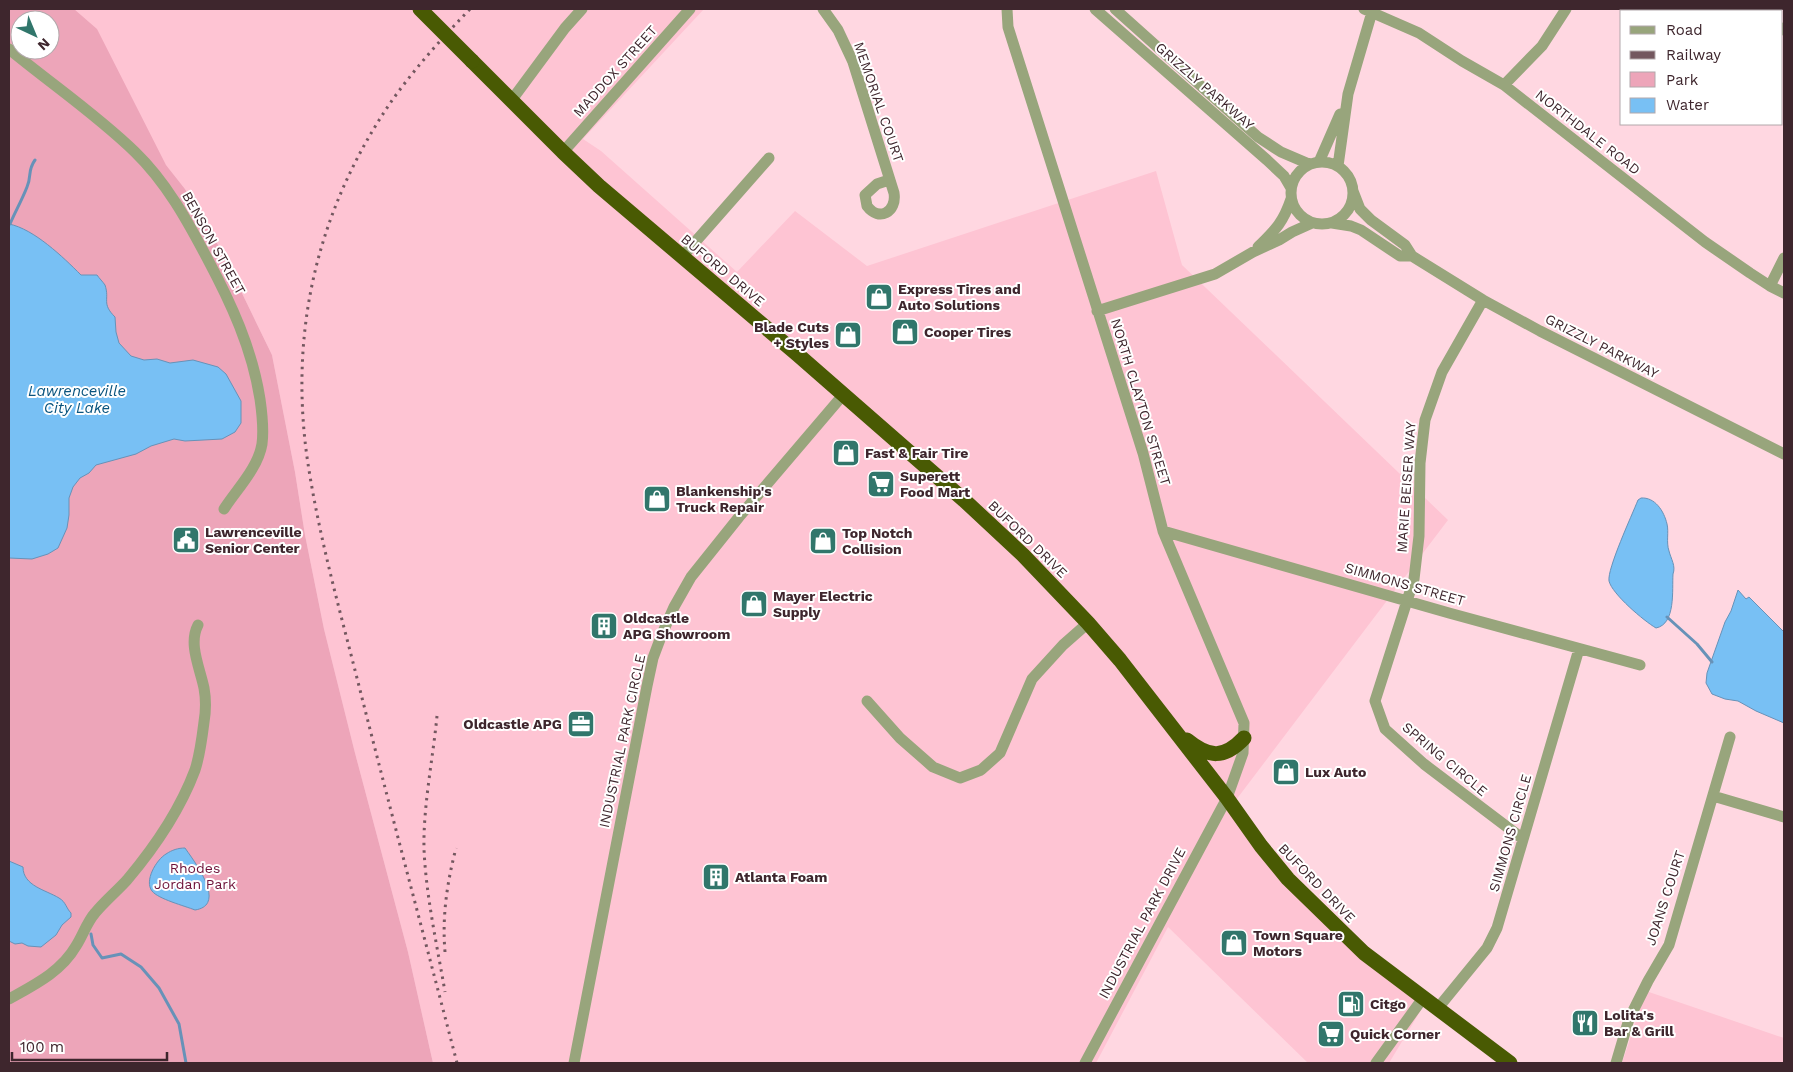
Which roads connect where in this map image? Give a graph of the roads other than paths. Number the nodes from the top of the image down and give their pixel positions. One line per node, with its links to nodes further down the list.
1 (420, 9): 13 (highway, BUFORD DRIVE, bridge)
2 (582, 9): 13 (street)
3 (690, 9): 14 (street, MADDOX STREET)
4 (823, 9): 18 (street, MEMORIAL COURT)
5 (1007, 9): 30 (street, NORTH CLAYTON STREET)
6 (1095, 9): 20 (street, GRIZZLY PARKWAY)
7 (1116, 9): 16 (street, GRIZZLY PARKWAY)
8 (1566, 9): 11 (street)
9 (1368, 10): 11 (street, NORTHDALE ROAD); 12 (street)
10 (9, 49): 33 (street, BENSON STREET)
11 (1504, 86): 27 (street, NORTHDALE ROAD)
12 (1348, 94): 16 (street); 17 (street)
13 (511, 101): 14 (highway, BUFORD DRIVE)
14 (563, 152): 25 (highway, BUFORD DRIVE)
15 (769, 158): 25 (street)
16 (1314, 163): 17 (street); 20 (street)
17 (1338, 166): 19 (street)
18 (889, 180)
19 (1353, 191): 22 (street); 24 (street, GRIZZLY PARKWAY)
20 (1291, 194): 21 (street); 23 (street)
21 (1312, 223): 22 (street); 23 (street)
22 (1332, 223): 24 (street, GRIZZLY PARKWAY)
23 (1253, 252): 30 (street)
24 (1412, 256): 29 (street, GRIZZLY PARKWAY)
25 (682, 257): 31 (highway, BUFORD DRIVE)
26 (1784, 258): 27 (street)
27 (1770, 286): 28 (street, NORTHDALE ROAD)
28 (1784, 292)
29 (1483, 300): 32 (street, GRIZZLY PARKWAY); 35 (street, MARIE BEISER WAY)
30 (1097, 311): 34 (street, NORTH CLAYTON STREET)
31 (843, 395): 36 (highway, BUFORD DRIVE); 51 (street, INDUSTRIAL PARK CIRCLE)
32 (1784, 454)
33 (224, 509)
34 (1163, 531): 35 (street, SIMMONS STREET); 43 (street, NORTH CLAYTON STREET)
35 (1406, 599): 38 (street, SIMMONS STREET); 47 (street, SPRING CIRCLE)
36 (1088, 623): 40 (street); 41 (highway, BUFORD DRIVE)
37 (198, 625): 49 (street)
38 (1579, 649): 39 (street, SIMMONS STREET); 47 (street, SIMMONS CIRCLE)
39 (1640, 665)
40 (867, 701)
41 (1174, 731): 43 (highway); 45 (highway, BUFORD DRIVE)
42 (1730, 737): 44 (street, JOANS COURT)
43 (1244, 738): 45 (street, NORTH CLAYTON STREET)
44 (1713, 796): 46 (street); 55 (street, JOANS COURT)
45 (1227, 798): 48 (highway, BUFORD DRIVE); 52 (street, INDUSTRIAL PARK DRIVE)
46 (1784, 817)
47 (1523, 839): 50 (street, SIMMONS CIRCLE)
48 (1423, 998): 50 (highway, BUFORD DRIVE); 53 (street)
49 (9, 999)
50 (1438, 1008): 54 (highway, BUFORD DRIVE)
51 (574, 1063)
52 (1085, 1063)
53 (1376, 1063)
54 (1510, 1063)
55 (1616, 1063)

